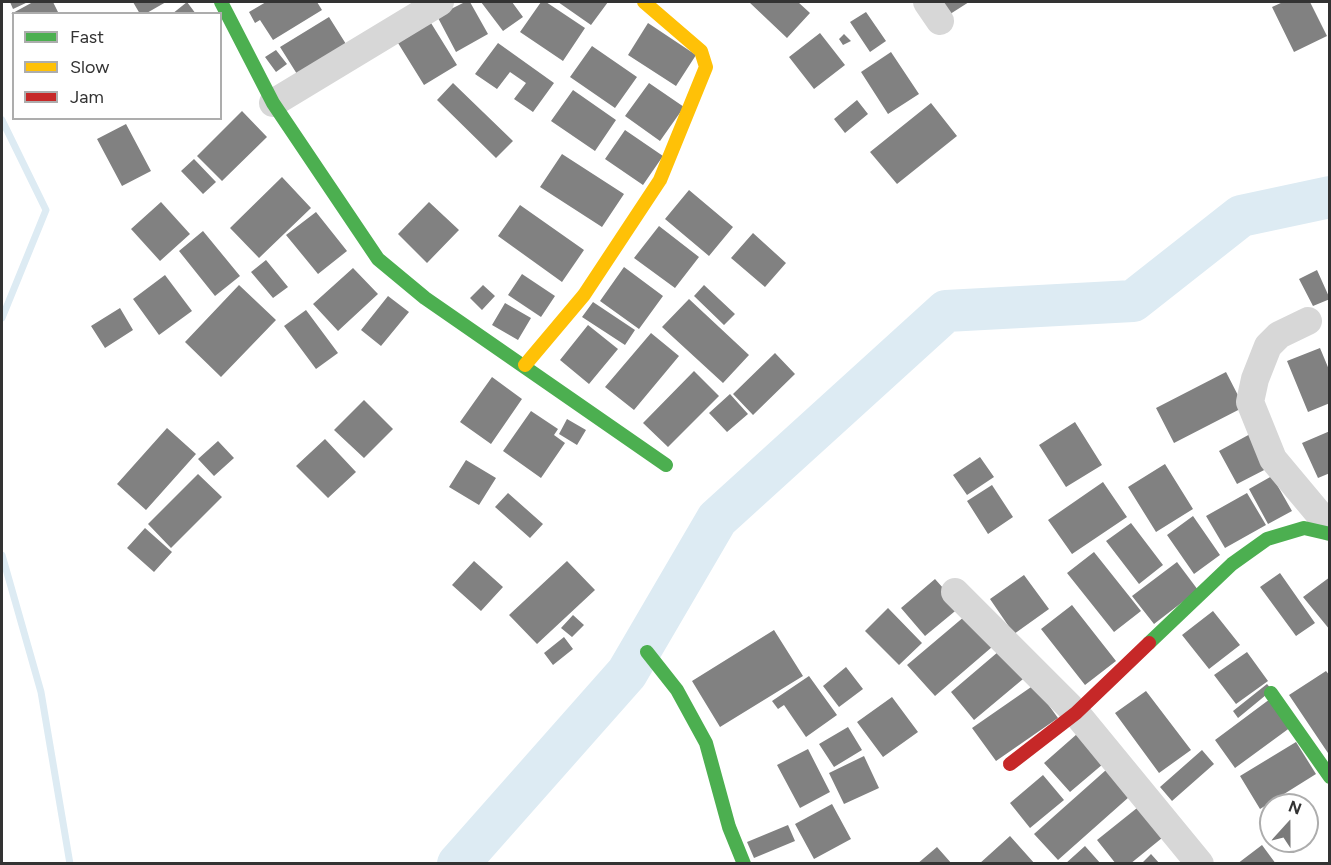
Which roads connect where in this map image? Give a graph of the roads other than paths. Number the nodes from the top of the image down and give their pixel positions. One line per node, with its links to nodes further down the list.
1 (221, 2): 4 (street)
2 (440, 2): 4 (street)
3 (645, 2): 6 (street)
4 (273, 103): 6 (street)
5 (1308, 321): 8 (street)
6 (525, 365): 7 (street)
7 (666, 465)
8 (1329, 527)
9 (1329, 534): 13 (street)
10 (955, 592): 13 (street)
11 (647, 652): 16 (street)
12 (1271, 693): 15 (street)
13 (1076, 713): 14 (street); 17 (street)
14 (1010, 764)
15 (1329, 777)
16 (744, 864)
17 (1200, 864)

